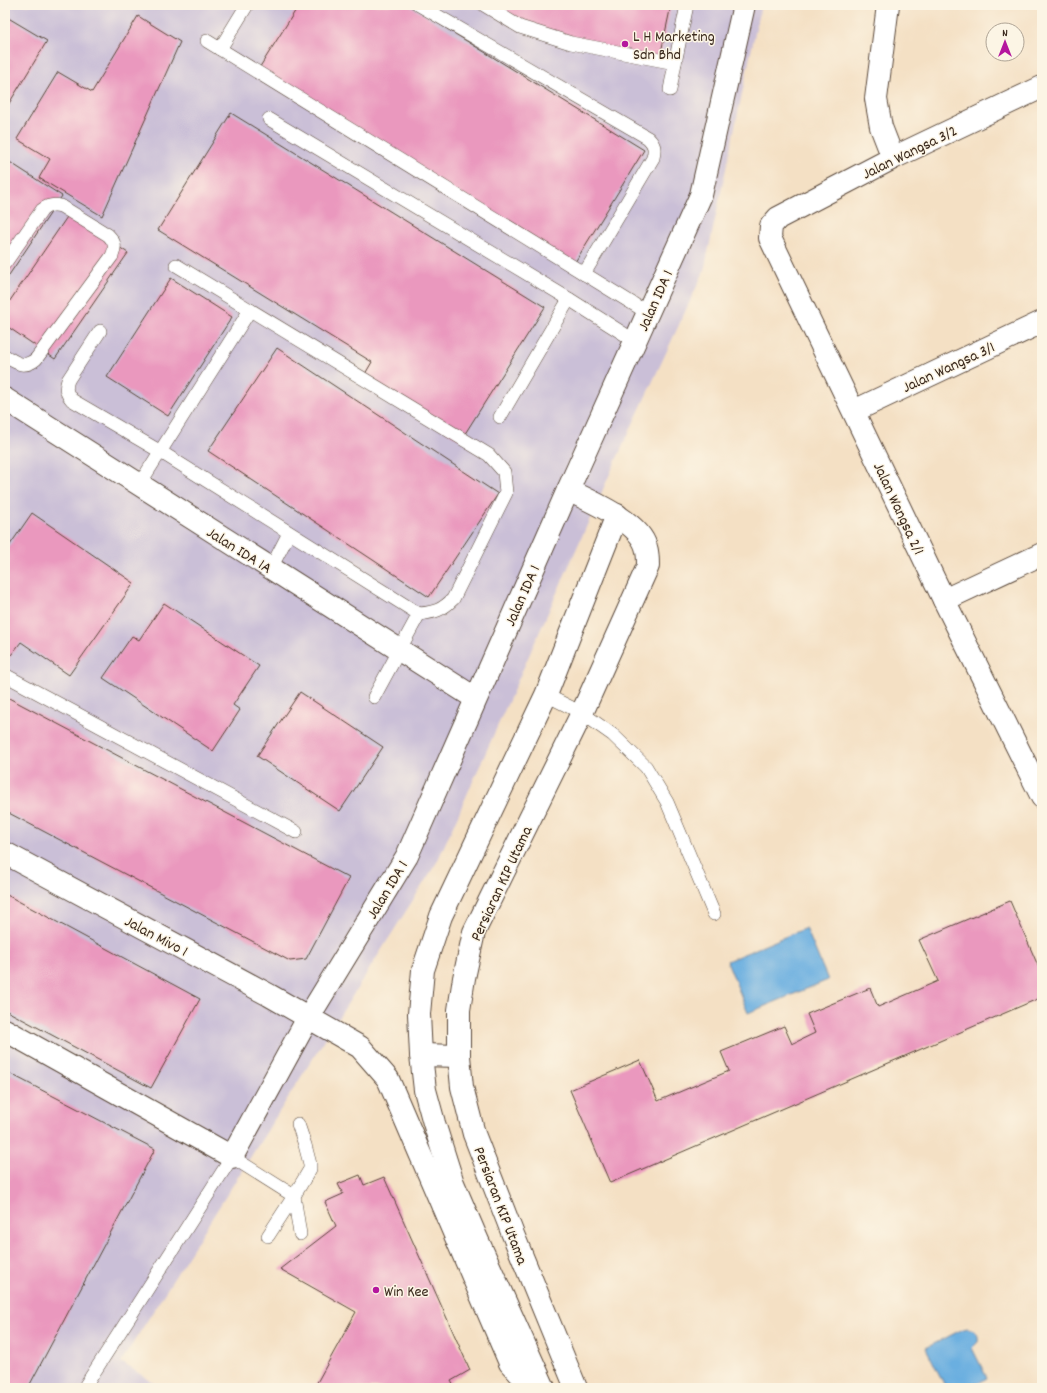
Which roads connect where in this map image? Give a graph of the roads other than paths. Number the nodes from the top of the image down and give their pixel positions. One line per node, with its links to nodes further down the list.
1 (247, 5): 8 (lane)
2 (419, 5): 17 (lane)
3 (484, 5): 9 (lane)
4 (686, 5): 9 (lane)
5 (744, 5): 20 (street, Jalan IDA 1)
6 (888, 5): 13 (street)
7 (207, 41): 8 (lane)
8 (220, 49): 17 (lane)
9 (674, 62): 11 (lane)
10 (1042, 87): 13 (street, Jalan Wangsa 3/2)
11 (670, 90)
12 (269, 120): 18 (lane)
13 (893, 158): 14 (street, Jalan Wangsa 3/2)
14 (778, 218): 26 (street, Jalan Wangsa 2/1)
15 (5, 263): 24 (lane)
16 (176, 265): 19 (lane)
17 (584, 274): 20 (lane)
18 (569, 299): 23 (lane); 27 (lane)
19 (250, 310): 28 (lane); 36 (lane)
20 (648, 313): 23 (street, Jalan IDA 1)
21 (1042, 322): 26 (street, Jalan Wangsa 3/1)
22 (100, 331): 28 (lane)
23 (635, 341): 30 (street, Jalan IDA 1)
24 (5, 356)
25 (5, 399): 29 (street, Jalan IDA 1A)
26 (854, 411): 35 (street, Jalan Wangsa 2/1)
27 (500, 417)
28 (160, 452): 29 (lane); 32 (lane)
29 (139, 484): 34 (street, Jalan IDA 1A)
30 (568, 490): 31 (street, Persiaran KIP Utama); 41 (street, Jalan IDA 1)
31 (617, 515): 39 (street, Persiaran KIP Utama); 42 (street, Persiaran KIP Utama)
32 (288, 533): 34 (lane); 36 (lane)
33 (1042, 554): 35 (street)
34 (271, 568): 37 (street, Jalan IDA 1A)
35 (944, 600): 43 (street, Jalan Wangsa 2/1)
36 (419, 614): 37 (lane)
37 (399, 650): 40 (lane); 41 (street, Jalan IDA 1A)
38 (5, 675): 44 (lane)
39 (546, 695): 42 (lane); 49 (street, Persiaran KIP Utama)
40 (374, 697)
41 (475, 698): 47 (street, Jalan IDA 1)
42 (582, 713): 46 (lane); 50 (street, Persiaran KIP Utama)
43 (1041, 794)
44 (296, 832)
45 (5, 853): 47 (street, Jalan Mivo 1)
46 (714, 914)
47 (308, 1018): 52 (street, Jalan IDA 1); 57 (street, Jalan Mivo 1)
48 (5, 1030): 52 (street)
49 (421, 1055): 50 (street); 58 (street, Persiaran KIP Utama)
50 (459, 1056): 59 (street, Persiaran KIP Utama)
51 (298, 1124): 53 (lane)
52 (232, 1157): 53 (lane); 56 (lane)
53 (294, 1196): 54 (lane); 55 (lane)
54 (300, 1234)
55 (268, 1236)
56 (84, 1388)
57 (534, 1388)
58 (544, 1388)
59 (576, 1388)

